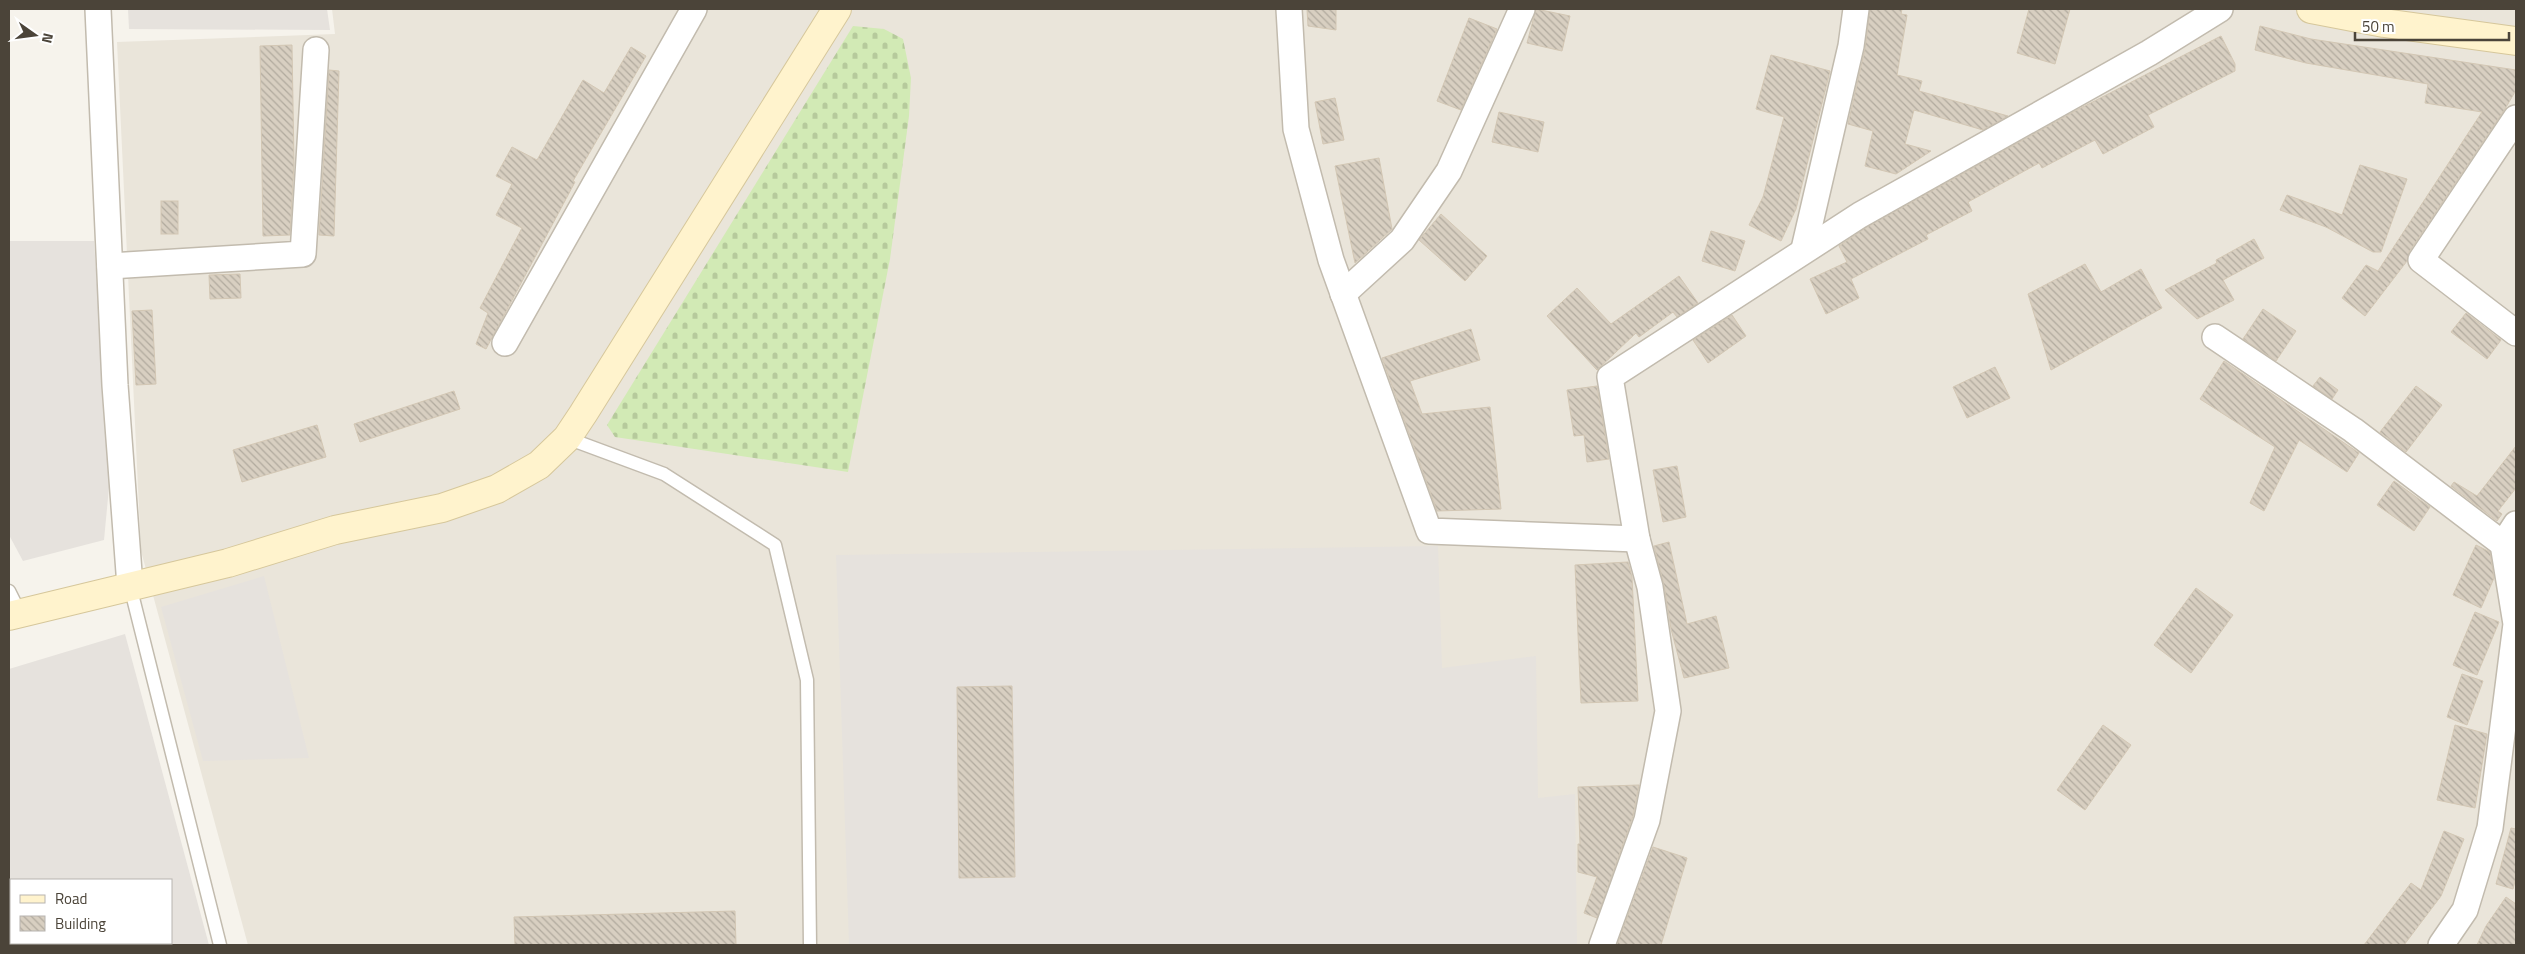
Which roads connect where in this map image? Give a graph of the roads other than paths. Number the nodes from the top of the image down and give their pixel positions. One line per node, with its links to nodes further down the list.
1 (98, 9): 13 (street)
2 (694, 9): 17 (street)
3 (837, 9): 18 (main road)
4 (1289, 9): 14 (street)
5 (1522, 9): 14 (street)
6 (1856, 9): 12 (street)
7 (2220, 9): 12 (street)
8 (2311, 9): 9 (main road)
9 (2516, 41)
10 (316, 50): 13 (street)
11 (2516, 118): 15 (street)
12 (1804, 249): 20 (street)
13 (110, 266): 21 (street)
14 (1343, 294): 20 (street)
15 (2516, 334)
16 (2215, 337): 19 (street)
17 (505, 343)
18 (567, 438): 21 (main road); 24 (lane)
19 (2510, 534): 26 (street)
20 (1637, 539): 25 (street)
21 (130, 586): 22 (main road); 23 (lane)
22 (13, 606)
23 (220, 945)
24 (810, 945)
25 (1602, 945)
26 (2442, 945)

